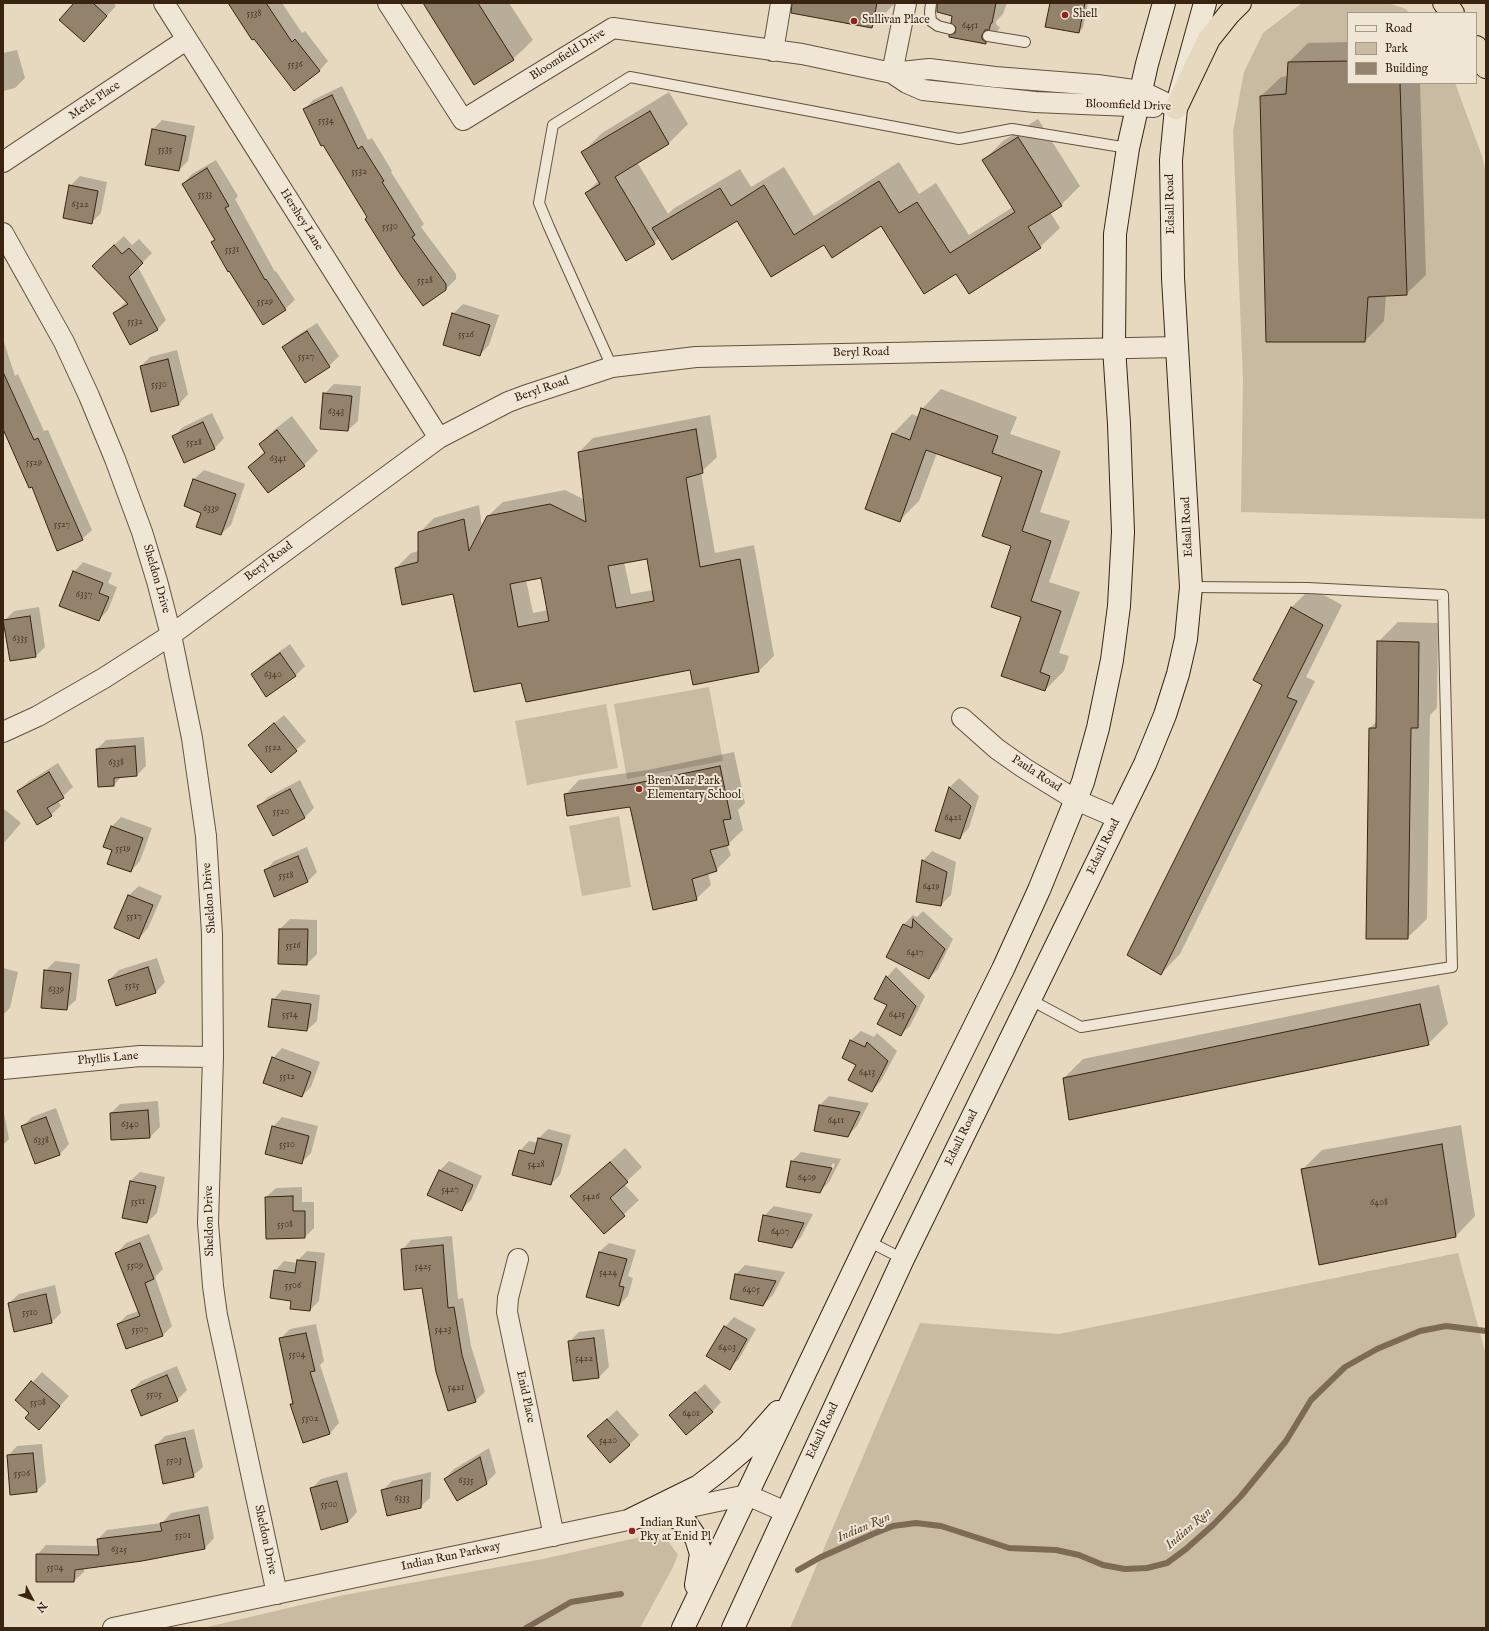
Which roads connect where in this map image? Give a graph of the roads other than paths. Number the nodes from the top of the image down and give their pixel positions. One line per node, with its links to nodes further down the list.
1 (164, 3): 13 (street, Hershey Lane)
2 (388, 3): 16 (street, Bloomfield Drive)
3 (781, 3): 16 (street)
4 (906, 3): 18 (street)
5 (931, 3): 11 (lane)
6 (1164, 3): 19 (main road)
7 (1205, 3): 20 (main road, Edsall Road)
8 (1240, 3): 20 (highway)
9 (1444, 3): 10 (highway)
10 (1452, 12)
11 (950, 29)
12 (988, 36): 14 (lane)
13 (186, 40): 22 (street, Merle Place); 27 (street, Hershey Lane)
14 (1025, 42)
15 (1477, 49): 17 (highway)
16 (773, 50): 18 (street, Bloomfield Drive)
17 (1486, 67)
18 (892, 73): 19 (street, Bloomfield Drive)
19 (1139, 99): 20 (street, Bloomfield Drive); 21 (main road)
20 (1176, 108): 24 (main road, Edsall Road)
21 (1128, 148): 25 (main road); 26 (lane)
22 (3, 162)
23 (3, 233): 29 (street, Sheldon Drive)
24 (1178, 347): 25 (street, Beryl Road); 28 (main road, Edsall Road)
25 (1114, 348): 26 (street, Beryl Road); 32 (main road)
26 (612, 367): 27 (street, Beryl Road)
27 (439, 438): 29 (street, Beryl Road)
28 (1191, 587): 33 (main road, Edsall Road); 34 (lane)
29 (171, 635): 31 (street, Beryl Road); 35 (street, Sheldon Drive)
30 (962, 718): 32 (street, Paula Road)
31 (3, 732)
32 (1076, 800): 33 (street, Paula Road); 37 (main road)
33 (1118, 818): 34 (main road, Edsall Road)
34 (1029, 999): 39 (main road, Edsall Road)
35 (213, 1057): 36 (street, Phyllis Lane); 46 (street, Sheldon Drive)
36 (3, 1069)
37 (868, 1241): 39 (lane); 40 (main road)
38 (518, 1259): 45 (street, Enid Place)
39 (903, 1259): 42 (main road, Edsall Road)
40 (802, 1378): 41 (main road); 44 (main road)
41 (747, 1495): 42 (street); 43 (street, Indian Run Parkway); 47 (main road)
42 (786, 1512): 49 (main road, Edsall Road)
43 (662, 1514): 44 (street, Indian Run Parkway); 47 (main road)
44 (632, 1519): 45 (street, Indian Run Parkway)
45 (554, 1536): 46 (street, Indian Run Parkway)
46 (277, 1594): 48 (street, Indian Run Parkway)
47 (687, 1619)
48 (113, 1628)
49 (733, 1628)

